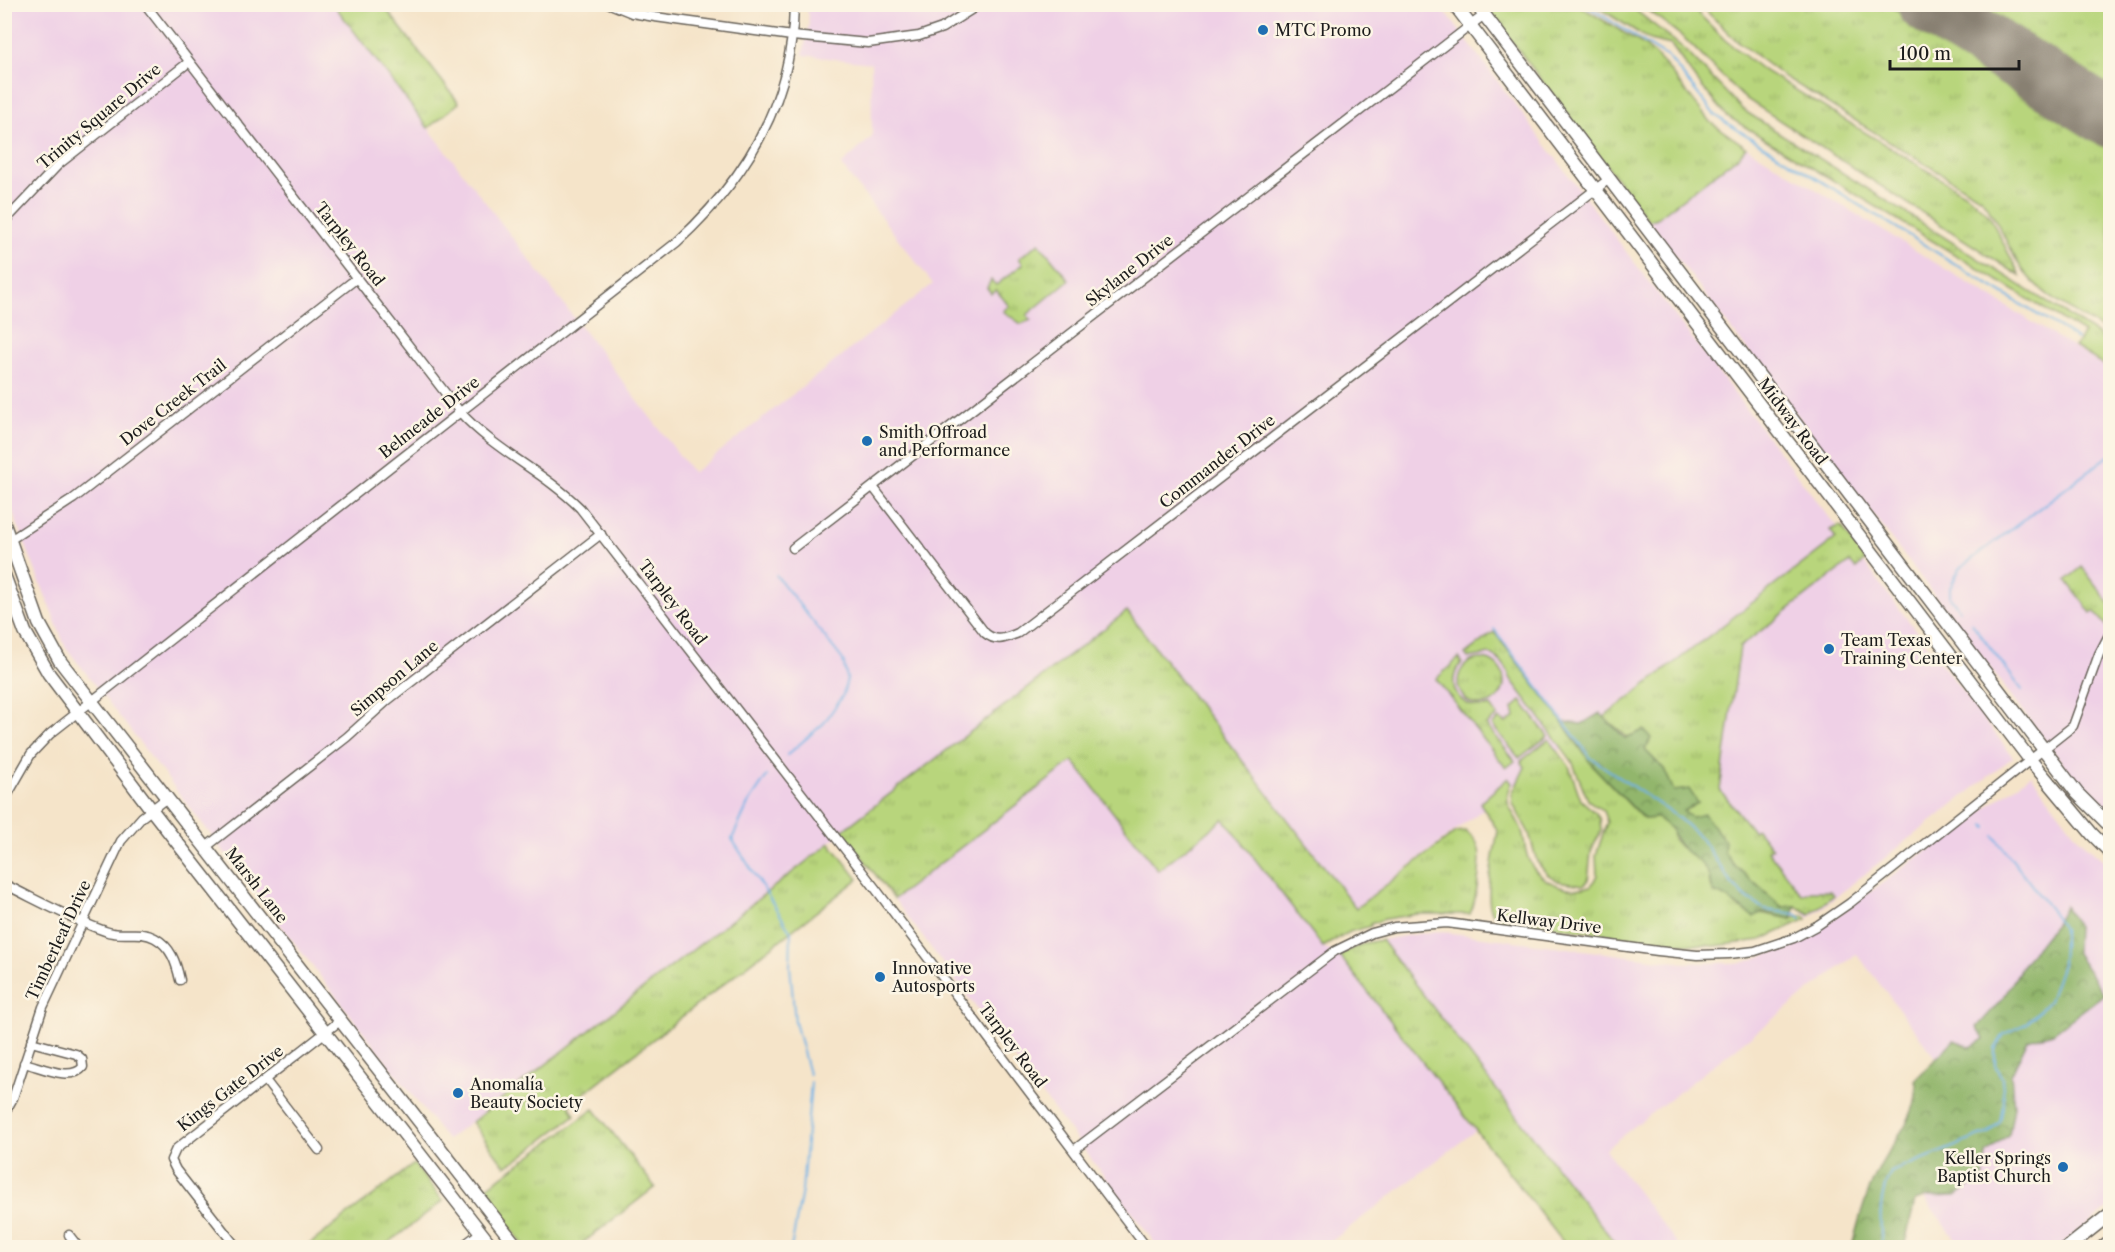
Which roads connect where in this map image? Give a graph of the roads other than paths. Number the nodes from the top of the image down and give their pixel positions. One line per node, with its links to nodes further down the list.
1 (145, 4): 10 (street, Tarpley Road)
2 (610, 4): 9 (street)
3 (794, 4): 9 (street, Belmeade Drive)
4 (980, 4): 9 (street)
5 (1455, 4): 8 (main road, Midway Road)
6 (1476, 4): 7 (main road, Midway Road)
7 (1484, 15): 8 (street, Skylane Drive); 11 (main road, Midway Road)
8 (1470, 25): 12 (main road, Midway Road); 18 (street, Skylane Drive)
9 (792, 36): 16 (street, Belmeade Drive)
10 (189, 62): 13 (street, Trinity Square Drive); 14 (street, Tarpley Road)
11 (1609, 179): 12 (street, Commander Drive); 15 (main road, Midway Road)
12 (1596, 188): 17 (main road, Midway Road); 18 (street, Commander Drive)
13 (4, 222)
14 (357, 278): 16 (street, Tarpley Road); 21 (street, Dove Creek Trail)
15 (1781, 403): 17 (main road); 23 (main road, Midway Road)
16 (460, 412): 20 (street, Tarpley Road); 27 (street, Belmeade Drive)
17 (1767, 413): 24 (main road, Midway Road)
18 (873, 487): 22 (street, Skylane Drive)
19 (4, 524): 21 (main road, Marsh Lane)
20 (601, 534): 35 (street, Simpson Lane); 47 (street, Tarpley Road)
21 (8, 543): 27 (main road, Marsh Lane)
22 (793, 548)
23 (1894, 552): 24 (main road); 29 (main road, Midway Road)
24 (1880, 562): 30 (main road, Midway Road)
25 (4, 575): 28 (main road)
26 (2110, 633): 29 (street, Kellway Drive)
27 (92, 699): 28 (street, Belmeade Drive); 31 (main road, Marsh Lane)
28 (78, 711): 32 (street, Belmeade Drive); 33 (main road)
29 (2045, 750): 30 (street, Kellway Drive); 34 (main road, Midway Road)
30 (2031, 761): 36 (main road, Midway Road); 47 (street, Kellway Drive)
31 (168, 797): 33 (street, Timberleaf Drive); 35 (main road, Marsh Lane)
32 (4, 801)
33 (151, 809): 38 (street, Timberleaf Drive); 41 (main road)
34 (2110, 826)
35 (206, 847): 40 (main road, Marsh Lane)
36 (2110, 852)
37 (4, 884): 38 (street)
38 (84, 921): 39 (street); 42 (street, Timberleaf Drive)
39 (180, 980)
40 (341, 1020): 41 (street, Kings Gate Drive); 56 (main road, Marsh Lane)
41 (327, 1032): 44 (street, Kings Gate Drive); 49 (main road)
42 (31, 1042): 43 (street, Timberleaf Drive); 43 (street)
43 (24, 1063): 45 (street, Timberleaf Drive)
44 (265, 1080): 46 (street); 53 (street, Kings Gate Drive)
45 (4, 1114)
46 (320, 1150)
47 (1074, 1150): 57 (street, Tarpley Road)
48 (2110, 1214): 58 (main road)
49 (481, 1232): 54 (street); 55 (main road)
50 (69, 1234): 52 (street)
51 (2110, 1241): 59 (main road)
52 (79, 1248)
53 (237, 1248)
54 (460, 1248)
55 (493, 1248)
56 (518, 1248)
57 (1147, 1248)
58 (2067, 1248)
59 (2102, 1248)

